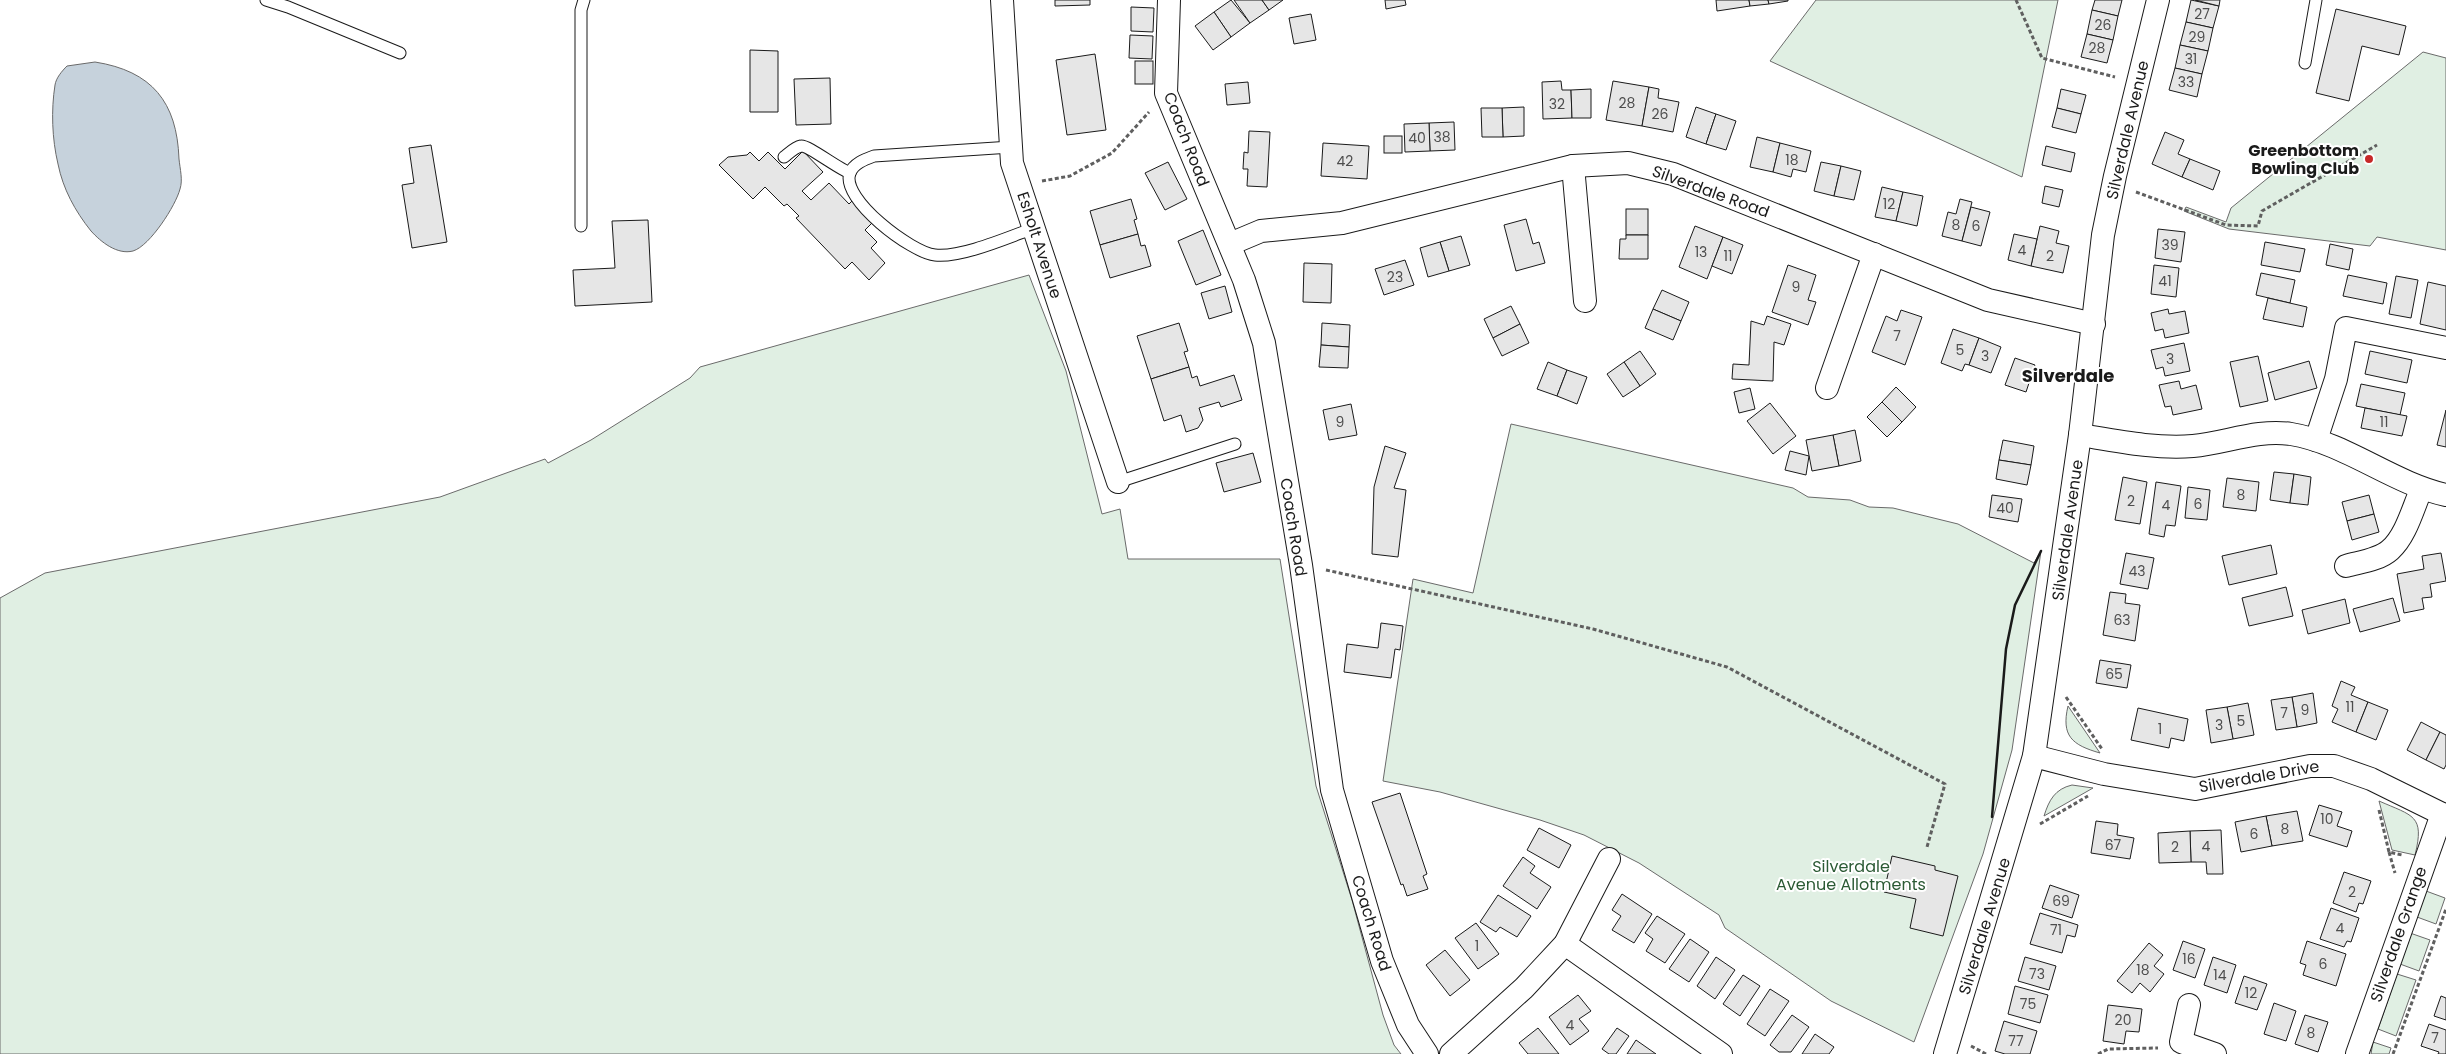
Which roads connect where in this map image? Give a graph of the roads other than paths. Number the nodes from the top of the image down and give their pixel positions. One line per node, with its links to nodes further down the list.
1 (266, 0): 7 (lane)
2 (584, 0): 13 (lane)
3 (1002, 0): 9 (street, Esholt Avenue)
4 (1169, 0): 15 (street, Coach Road)
5 (2158, 0): 18 (street, Silverdale Avenue)
6 (2316, 0): 8 (lane)
7 (400, 53)
8 (2305, 63)
9 (1011, 147): 12 (lane); 14 (street, Esholt Avenue)
10 (784, 157): 12 (lane)
11 (1573, 166): 15 (street, Silverdale Road); 16 (street, Silverdale Road); 17 (street)
12 (850, 173): 14 (lane)
13 (581, 226)
14 (1034, 228): 24 (street, Esholt Avenue)
15 (1230, 244): 33 (street, Coach Road)
16 (1874, 254): 18 (street, Silverdale Road); 20 (street)
17 (1585, 301)
18 (2094, 324): 21 (street, Silverdale Avenue)
19 (2446, 348): 22 (street)
20 (1827, 388)
21 (2080, 435): 22 (street); 28 (street, Silverdale Avenue)
22 (2316, 440): 25 (street)
23 (1235, 444): 24 (lane)
24 (1118, 482)
25 (2421, 490): 26 (street); 27 (street)
26 (2446, 495)
27 (2346, 566)
28 (2034, 756): 29 (street, Silverdale Drive); 36 (street, Silverdale Avenue)
29 (2444, 815): 38 (street, Silverdale Grange)
30 (1609, 859): 31 (street)
31 (1565, 944): 34 (street); 35 (street)
32 (2189, 1005): 37 (street)
33 (1427, 1054)
34 (1451, 1054)
35 (1721, 1054)
36 (1945, 1054)
37 (2215, 1054)
38 (2356, 1054)

